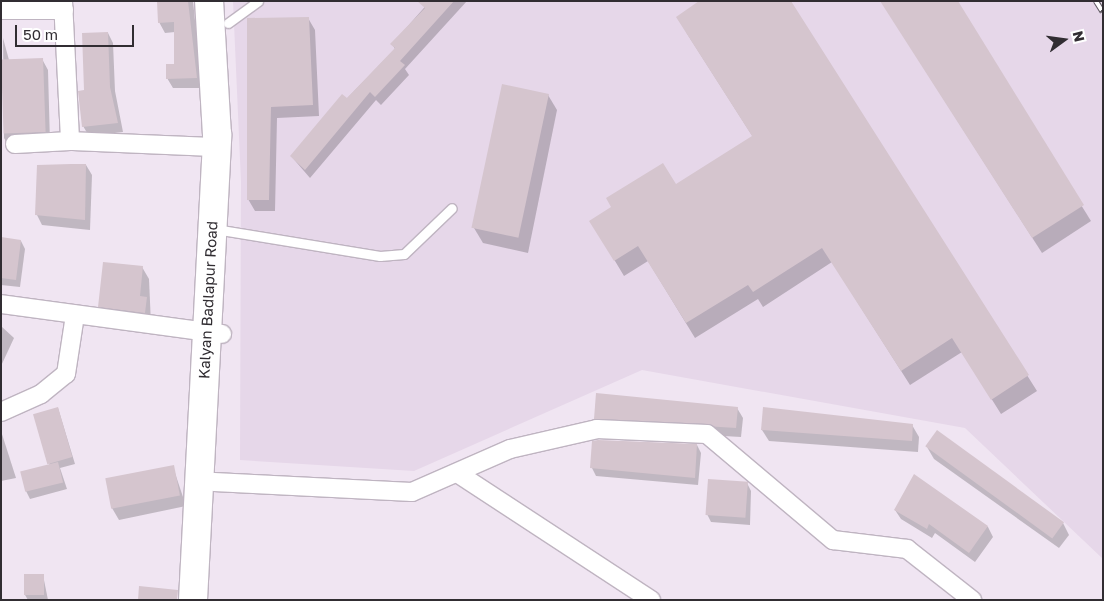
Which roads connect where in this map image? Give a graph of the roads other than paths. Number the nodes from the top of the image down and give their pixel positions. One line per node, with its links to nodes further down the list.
1 (209, 1): 8 (main road, Kalyan Badlapur Road)
2 (258, 1): 5 (lane)
3 (64, 6): 4 (street); 6 (street)
4 (1, 10)
5 (227, 12): 10 (main road, Kalyan Badlapur Road)
6 (70, 141): 7 (street); 8 (street)
7 (16, 144)
8 (216, 147): 10 (main road, Kalyan Badlapur Road)
9 (452, 208): 10 (lane)
10 (220, 230): 13 (main road, Kalyan Badlapur Road)
11 (1, 304): 12 (street)
12 (75, 315): 13 (street); 14 (street)
13 (214, 333): 16 (main road, Kalyan Badlapur Road); 17 (main road, Kalyan Badlapur Road)
14 (1, 412)
15 (457, 472): 16 (street); 19 (street); 20 (street)
16 (214, 482): 18 (main road, Kalyan Badlapur Road)
17 (192, 600)
18 (209, 600)
19 (651, 600)
20 (972, 600)

